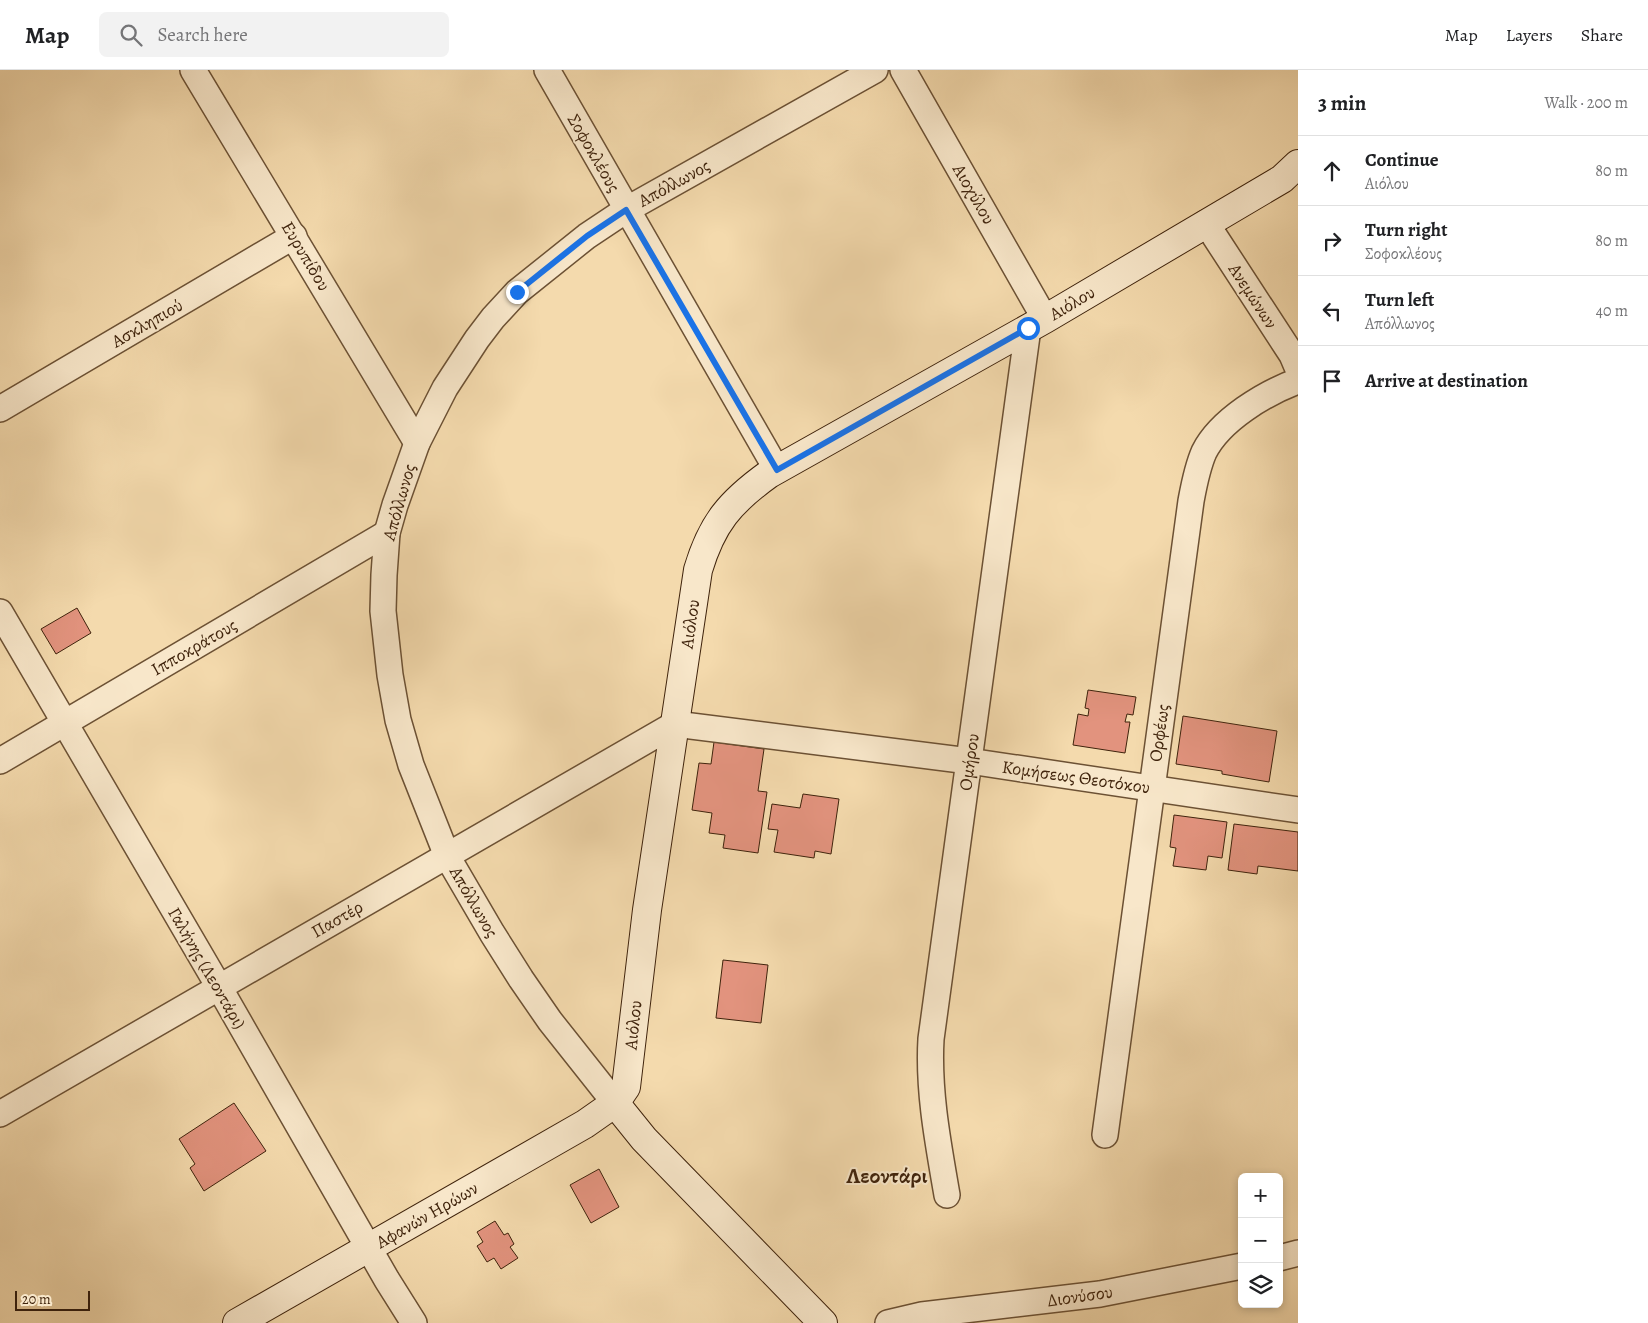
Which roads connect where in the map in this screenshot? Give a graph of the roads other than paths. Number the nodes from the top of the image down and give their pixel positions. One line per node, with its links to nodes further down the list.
1 (193, 70): 8 (street, Ευρυπίδου)
2 (547, 70): 6 (street, Σοφοκλέους)
3 (875, 70): 6 (street, Απόλλωνος)
4 (902, 70): 9 (street, Αιοχύλου)
5 (1293, 174): 7 (street, Αιόλου)
6 (626, 210): 13 (street, Απόλλωνος); 14 (street, Σοφοκλέους)
7 (1206, 223): 9 (street, Αιόλου); 10 (street, Ανεμώνων)
8 (294, 236): 12 (street, Ασκληπιού); 13 (street, Ευρυπίδου)
9 (1036, 324): 14 (street, Αιόλου); 20 (street, Ομήρου)
10 (1298, 369)
11 (1298, 381): 21 (street, Ορφέως)
12 (0, 409)
13 (417, 443): 15 (street, Απόλλωνος)
14 (777, 470): 18 (street, Αιόλου)
15 (387, 533): 17 (street, Ιπποκράτους); 23 (street, Απόλλωνος)
16 (0, 612): 17 (street, Γαλήνης (Λεοντάρι))
17 (64, 723): 19 (street, Ιπποκράτους); 24 (street, Γαλήνης (Λεοντάρι))
18 (675, 724): 20 (street, Κομήσεως Θεοτόκου); 23 (street, Παστέρ); 25 (street, Αιόλου)
19 (0, 761)
20 (969, 761): 21 (street, Κομήσεως Θεοτόκου); 28 (street, Ομήρου)
21 (1151, 788): 22 (street, Κομήσεως Θεοτόκου); 27 (street, Ορφέως)
22 (1298, 810)
23 (447, 856): 24 (street, Παστέρ); 25 (street, Απόλλωνος)
24 (219, 987): 26 (street, Παστέρ); 29 (street, Γαλήνης (Λεοντάρι))
25 (614, 1103): 29 (street, Αφανών Ηρώων); 35 (street)
26 (0, 1114)
27 (1105, 1134)
28 (947, 1195)
29 (370, 1249): 33 (street, Αφανών Ηρώων); 34 (street, Γαλήνης (Λεοντάρι))
30 (1298, 1253): 31 (street)
31 (1283, 1257)
32 (1238, 1267): 36 (street, Διονύσου)
33 (237, 1323)
34 (414, 1323)
35 (824, 1323)
36 (888, 1323)

